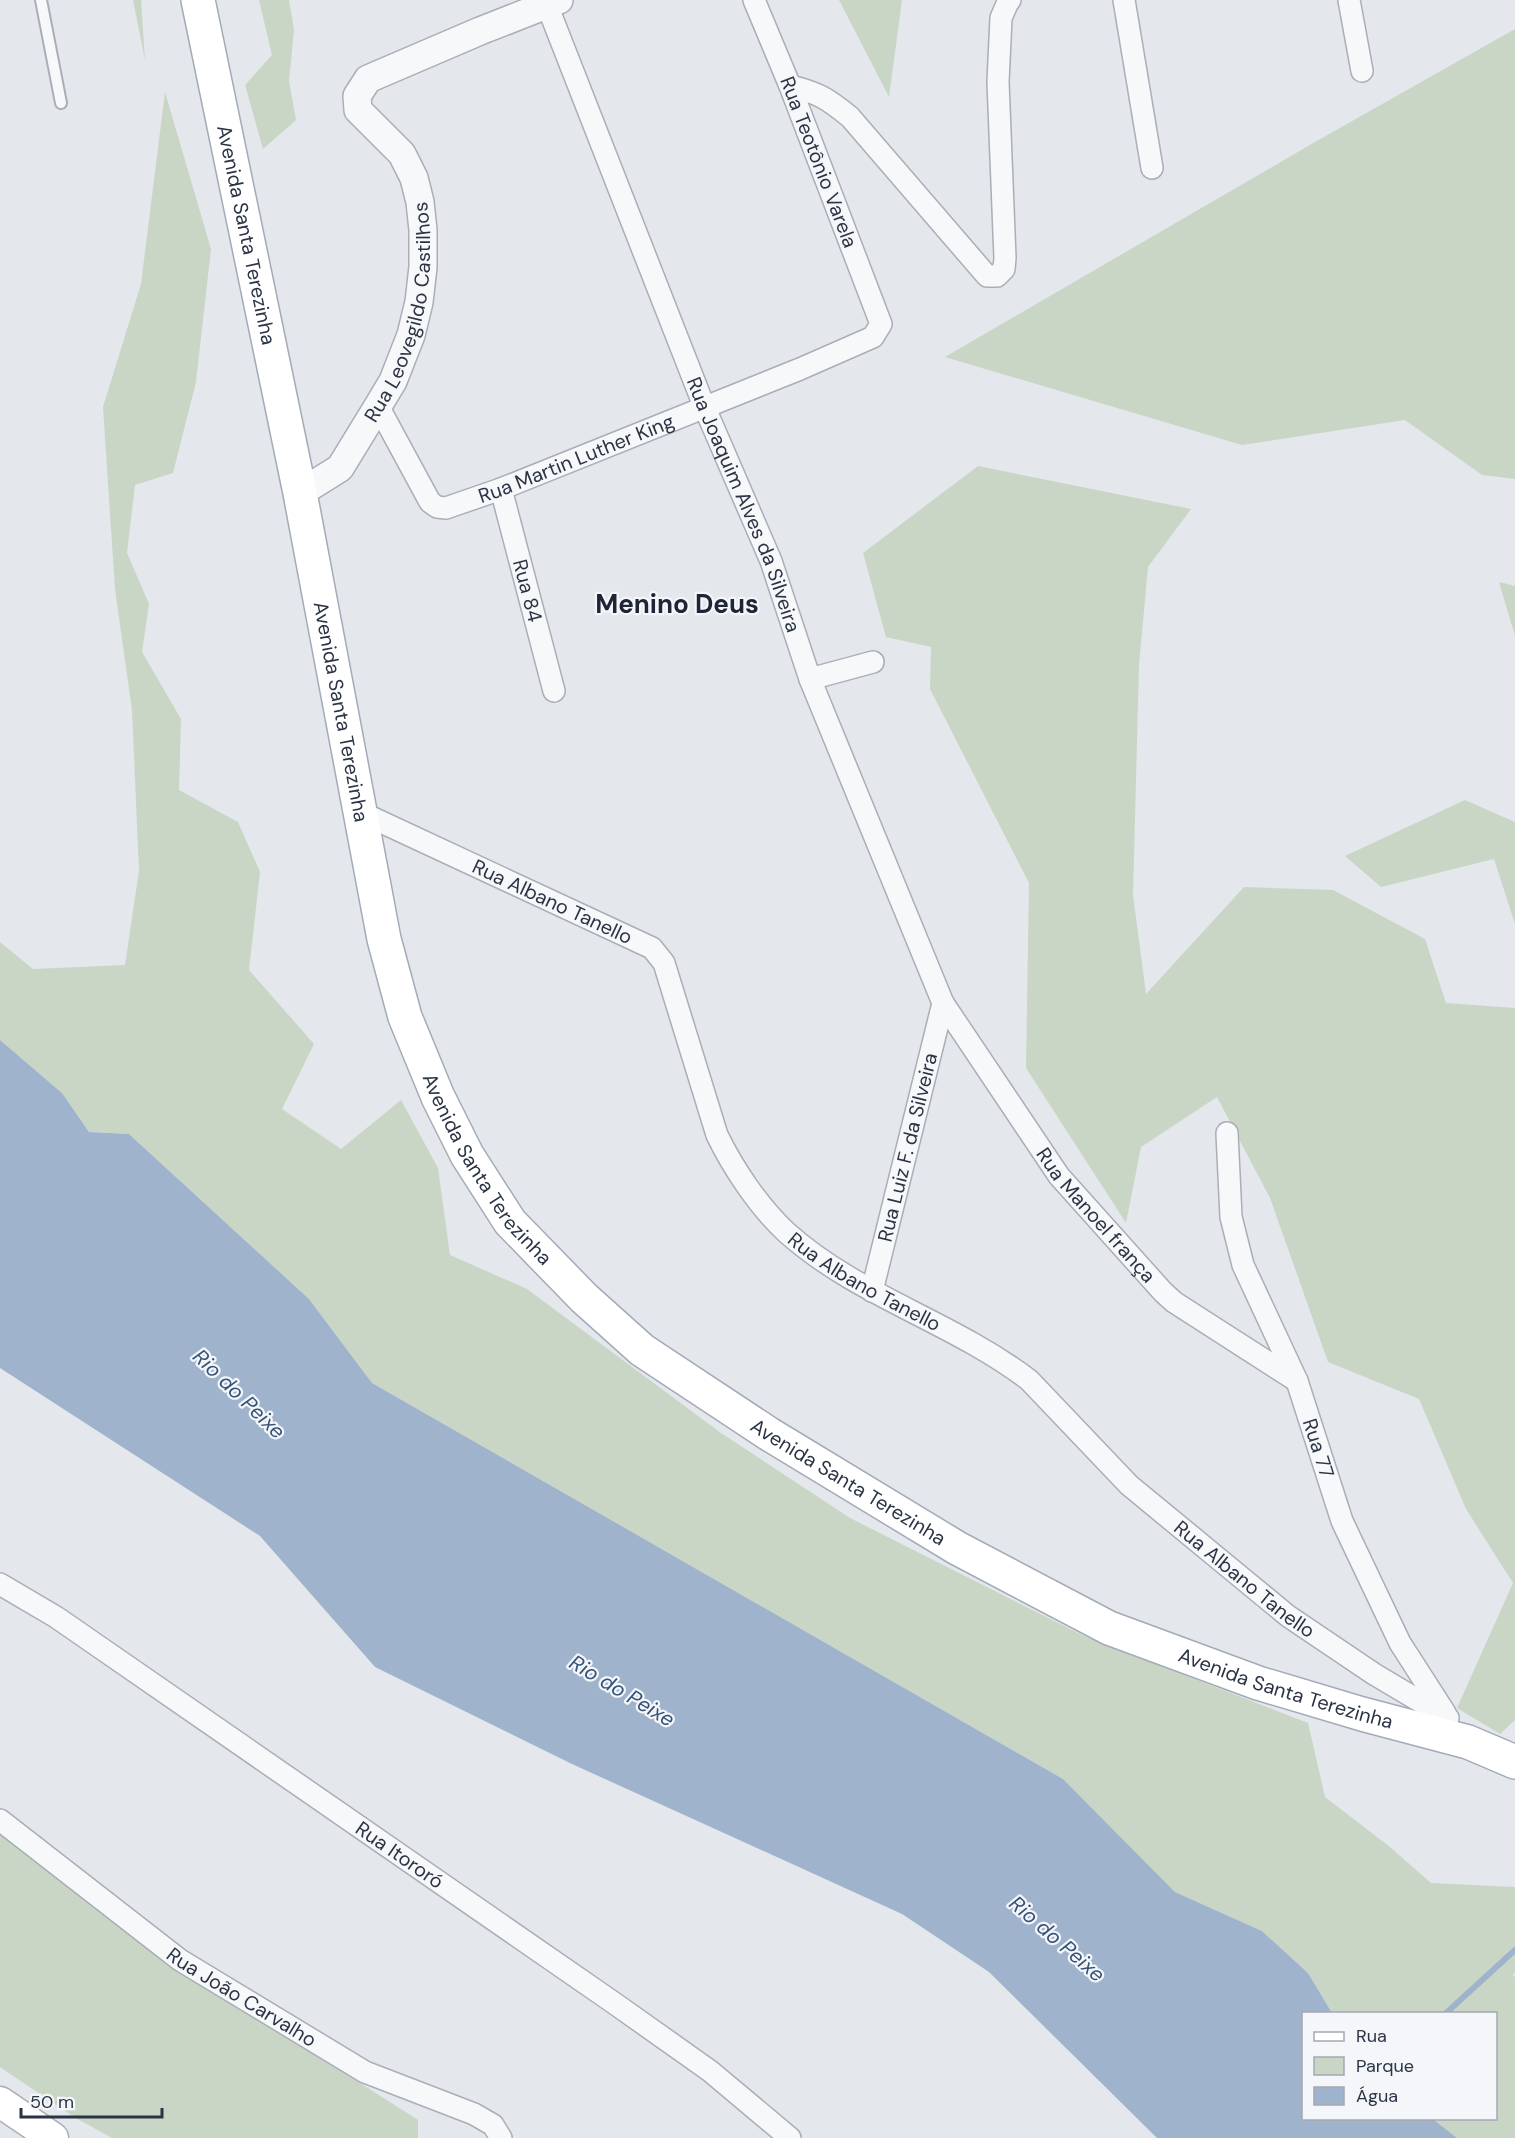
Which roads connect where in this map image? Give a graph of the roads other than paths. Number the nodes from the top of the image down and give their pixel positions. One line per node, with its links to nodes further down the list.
1 (41, 0): 10 (lane)
2 (198, 0): 16 (main road, Avenida Santa Terezinha)
3 (754, 0): 9 (street, Rua Teotônio Varela)
4 (1011, 0): 9 (street)
5 (1124, 0): 11 (street)
6 (1349, 0): 8 (street)
7 (553, 2): 13 (street, Rua Leovegildo Castilhos); 14 (street, Rua Joaquim Alves da Silveira)
8 (1362, 71)
9 (790, 86): 12 (street, Rua Teotônio Varela)
10 (61, 103)
11 (1152, 168)
12 (881, 324): 14 (street, Rua Martin Luther King)
13 (378, 406): 15 (street, Rua Martin Luther King); 16 (street, Rua Leovegildo Castilhos)
14 (704, 406): 15 (street, Rua Martin Luther King); 18 (street, Rua Joaquim Alves da Silveira)
15 (501, 489): 19 (street, Rua 84)
16 (300, 493): 20 (main road, Avenida Santa Terezinha)
17 (873, 662): 18 (street)
18 (810, 679): 21 (street, Rua Joaquim Alves da Silveira)
19 (554, 691)
20 (362, 813): 23 (street, Rua Albano Tanello); 26 (main road, Avenida Santa Terezinha)
21 (943, 1003): 23 (street, Rua Luiz F. da Silveira); 24 (street, Rua Manoel frança)
22 (1227, 1133): 24 (street, Rua 77)
23 (872, 1291): 26 (street, Rua Albano Tanello)
24 (1297, 1382): 26 (street, Rua 77)
25 (0, 1584): 32 (street, Rua Itororó)
26 (1458, 1730): 27 (main road, Avenida Santa Terezinha)
27 (1515, 1762)
28 (0, 1820): 31 (street, Rua João Carvalho)
29 (0, 2102): 30 (main road)
30 (53, 2138)
31 (501, 2138)
32 (790, 2138)

